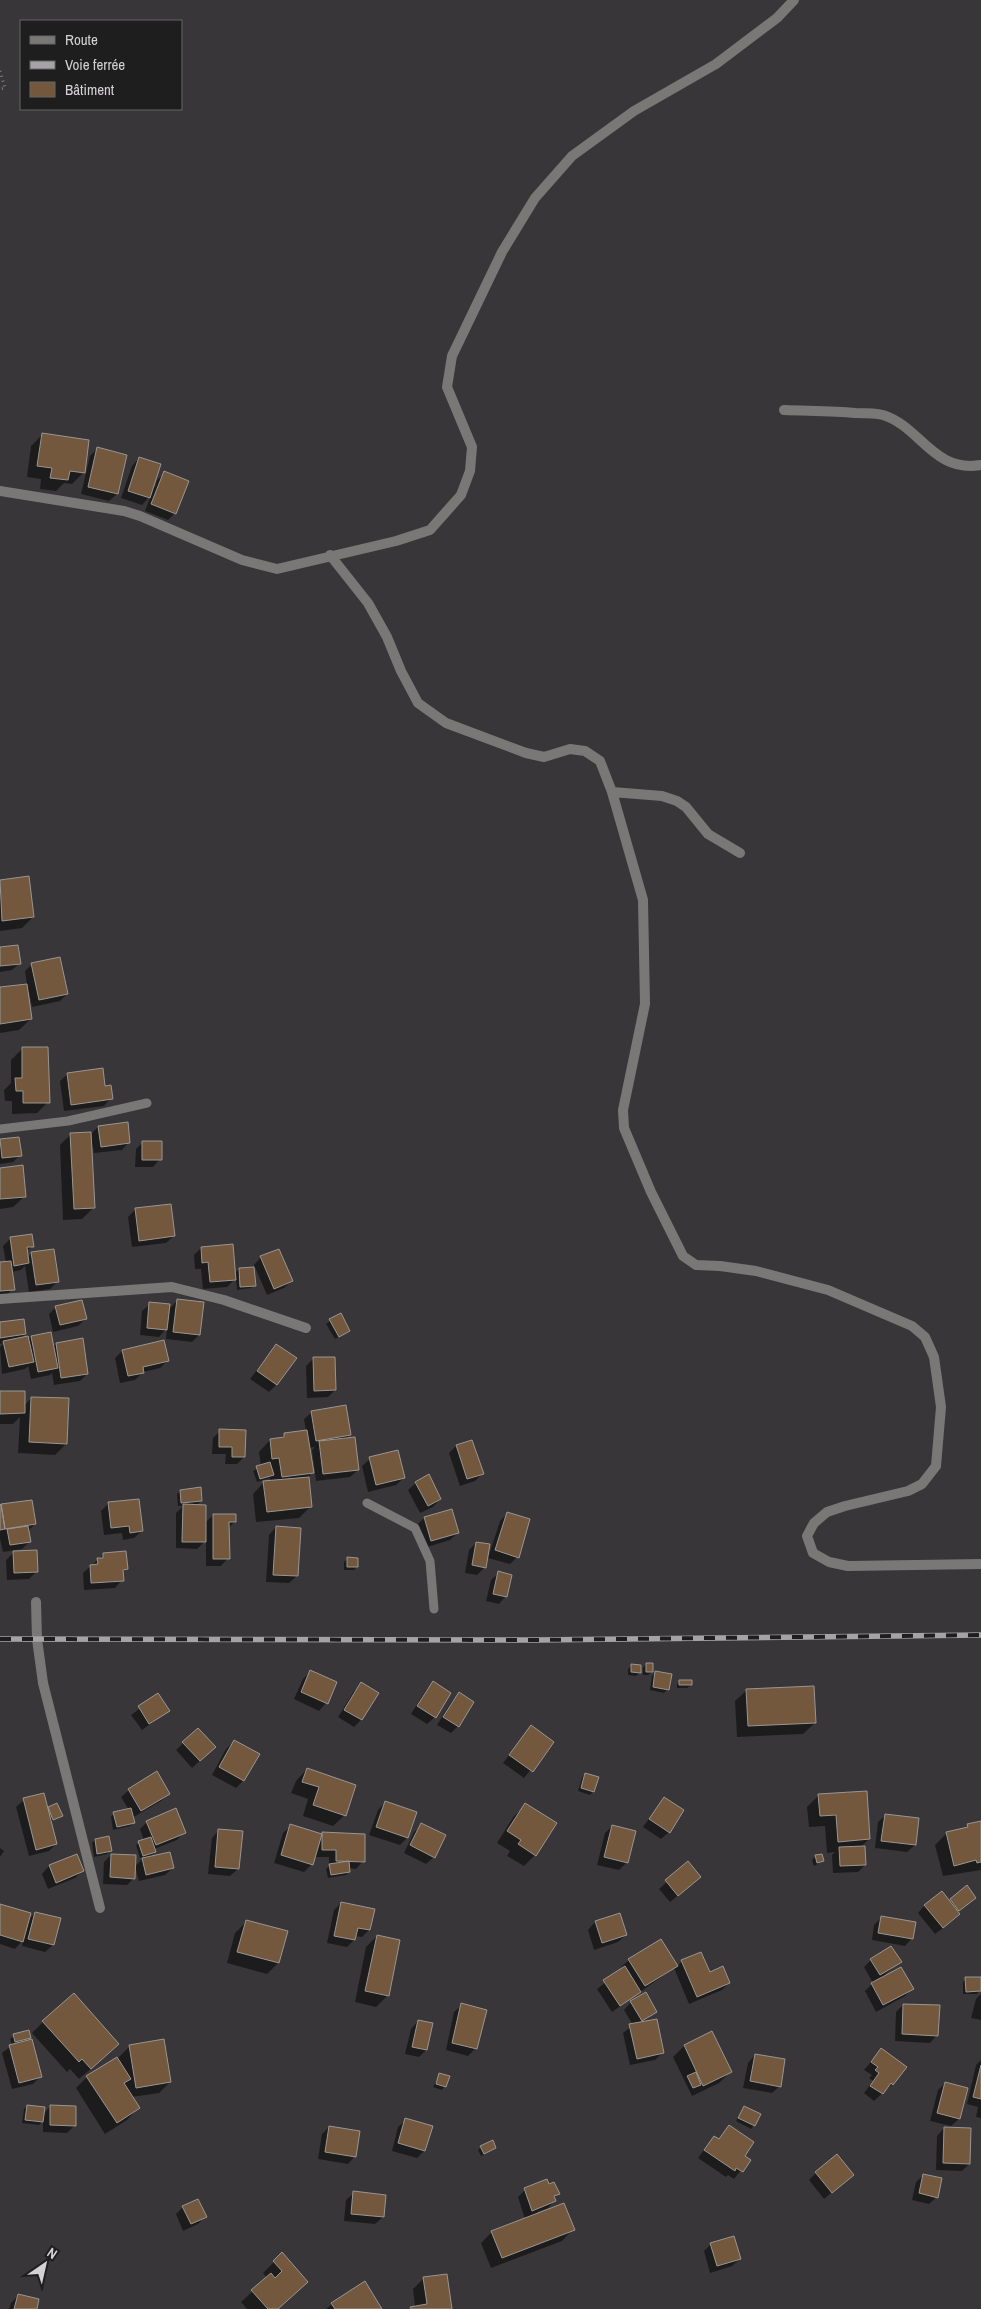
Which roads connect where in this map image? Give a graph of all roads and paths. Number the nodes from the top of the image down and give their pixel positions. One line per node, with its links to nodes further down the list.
1 (794, 0): 7 (street)
2 (0, 71): 3 (path)
3 (0, 89)
4 (784, 410): 5 (street)
5 (981, 465)
6 (0, 491): 7 (street)
7 (330, 555): 8 (street)
8 (612, 792): 9 (street); 15 (street)
9 (740, 853)
10 (147, 1103): 11 (lane)
11 (0, 1129)
12 (0, 1299): 13 (street)
13 (306, 1328)
14 (368, 1503): 17 (lane)
15 (981, 1564)
16 (36, 1602): 18 (street)
17 (434, 1609)
18 (100, 1908)

